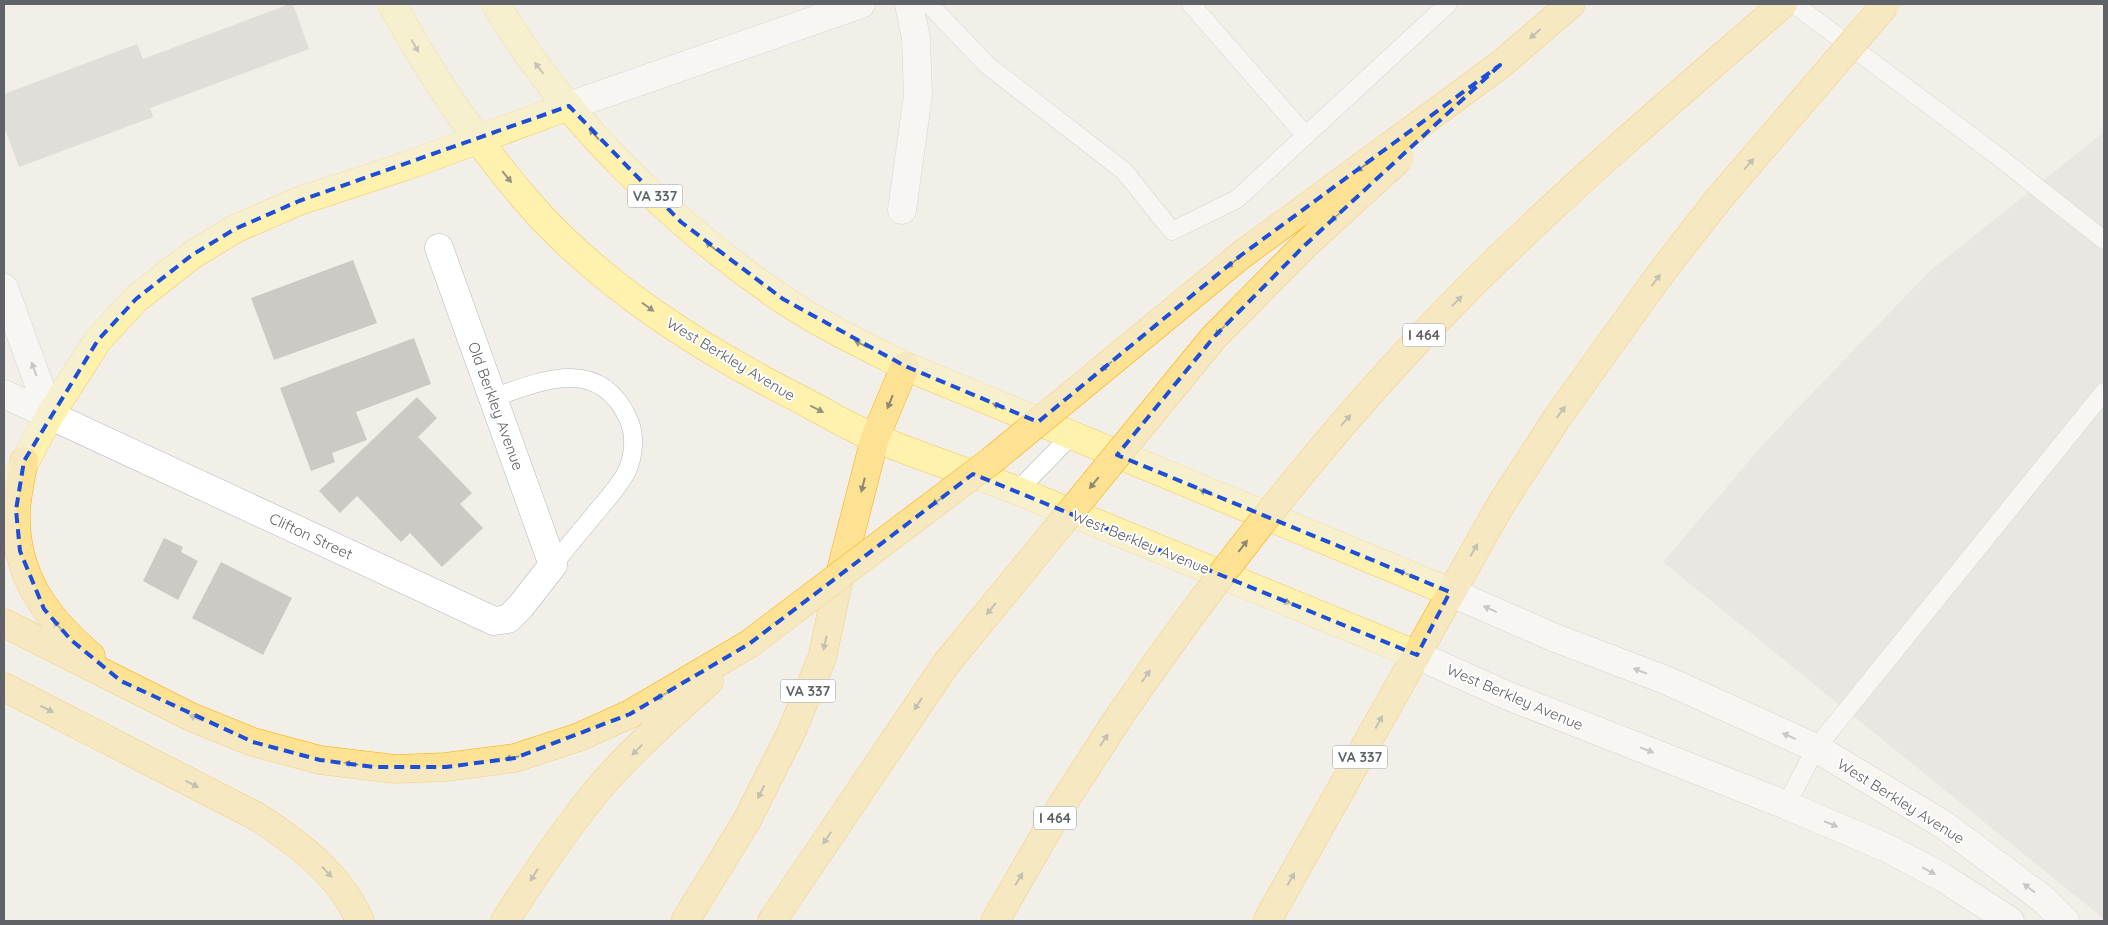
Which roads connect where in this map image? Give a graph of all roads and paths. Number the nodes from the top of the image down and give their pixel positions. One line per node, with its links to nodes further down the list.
1 (392, 4): 15 (main road, West Berkley Avenue, one-way to 15)
2 (496, 4): 13 (main road, West Berkley Avenue, one-way to 2)
3 (862, 4): 13 (street)
4 (909, 4): 16 (street)
5 (929, 4): 14 (lane)
6 (1191, 4): 14 (lane)
7 (1448, 4): 14 (lane)
8 (1571, 4): 12 (highway, one-way to 12)
9 (1784, 4): 43 (highway, I 464, one-way to 9, bridge)
10 (1794, 4): 17 (lane)
11 (1886, 4): 31 (highway, one-way to 11, bridge)
12 (1500, 65): 33 (highway, one-way to 33, bridge); 42 (highway, one-way to 42, bridge)
13 (569, 106): 15 (main road); 20 (main road, West Berkley Avenue / VA 337, one-way to 13)
14 (1306, 136)
15 (476, 139): 24 (main road); 26 (main road, West Berkley Avenue, one-way to 26)
16 (902, 210)
17 (2104, 240)
18 (439, 248): 23 (street, Old Berkley Avenue)
19 (4, 288): 24 (street, one-way to 19)
20 (905, 366): 25 (main road, West Berkley Avenue / VA 337, one-way to 20); 26 (highway, one-way to 26)
21 (2104, 392): 37 (lane)
22 (4, 394): 24 (street, Clifton Street)
23 (492, 398): 30 (street, Old Berkley Avenue); 30 (lane)
24 (50, 415): 27 (main road); 30 (street, Clifton Street)
25 (1071, 436): 28 (lane); 31 (main road, West Berkley Avenue / VA 337, one-way to 25)
26 (875, 438): 28 (main road, West Berkley Avenue); 41 (highway, VA 337, one-way to 41)
27 (24, 461): 29 (main road); 35 (highway, one-way to 27)
28 (1018, 491): 34 (main road, West Berkley Avenue, one-way to 34)
29 (4, 502)
30 (553, 565)
31 (1450, 592): 34 (highway, VA 337); 37 (street, West Berkley Avenue, one-way to 31)
32 (4, 624): 35 (highway)
33 (749, 644): 35 (highway, one-way to 35); 40 (highway, one-way to 40)
34 (1417, 655): 38 (street, West Berkley Avenue, one-way to 38); 44 (highway, VA 337, one-way to 34)
35 (121, 681)
36 (4, 687): 39 (highway, one-way to 39)
37 (1816, 748): 38 (lane); 46 (street, West Berkley Avenue, one-way to 37)
38 (1786, 805): 45 (street, West Berkley Avenue, one-way to 45)
39 (360, 921)
40 (505, 921)
41 (685, 921)
42 (772, 921)
43 (995, 921)
44 (1267, 921)
45 (2010, 921)
46 (2065, 921)

